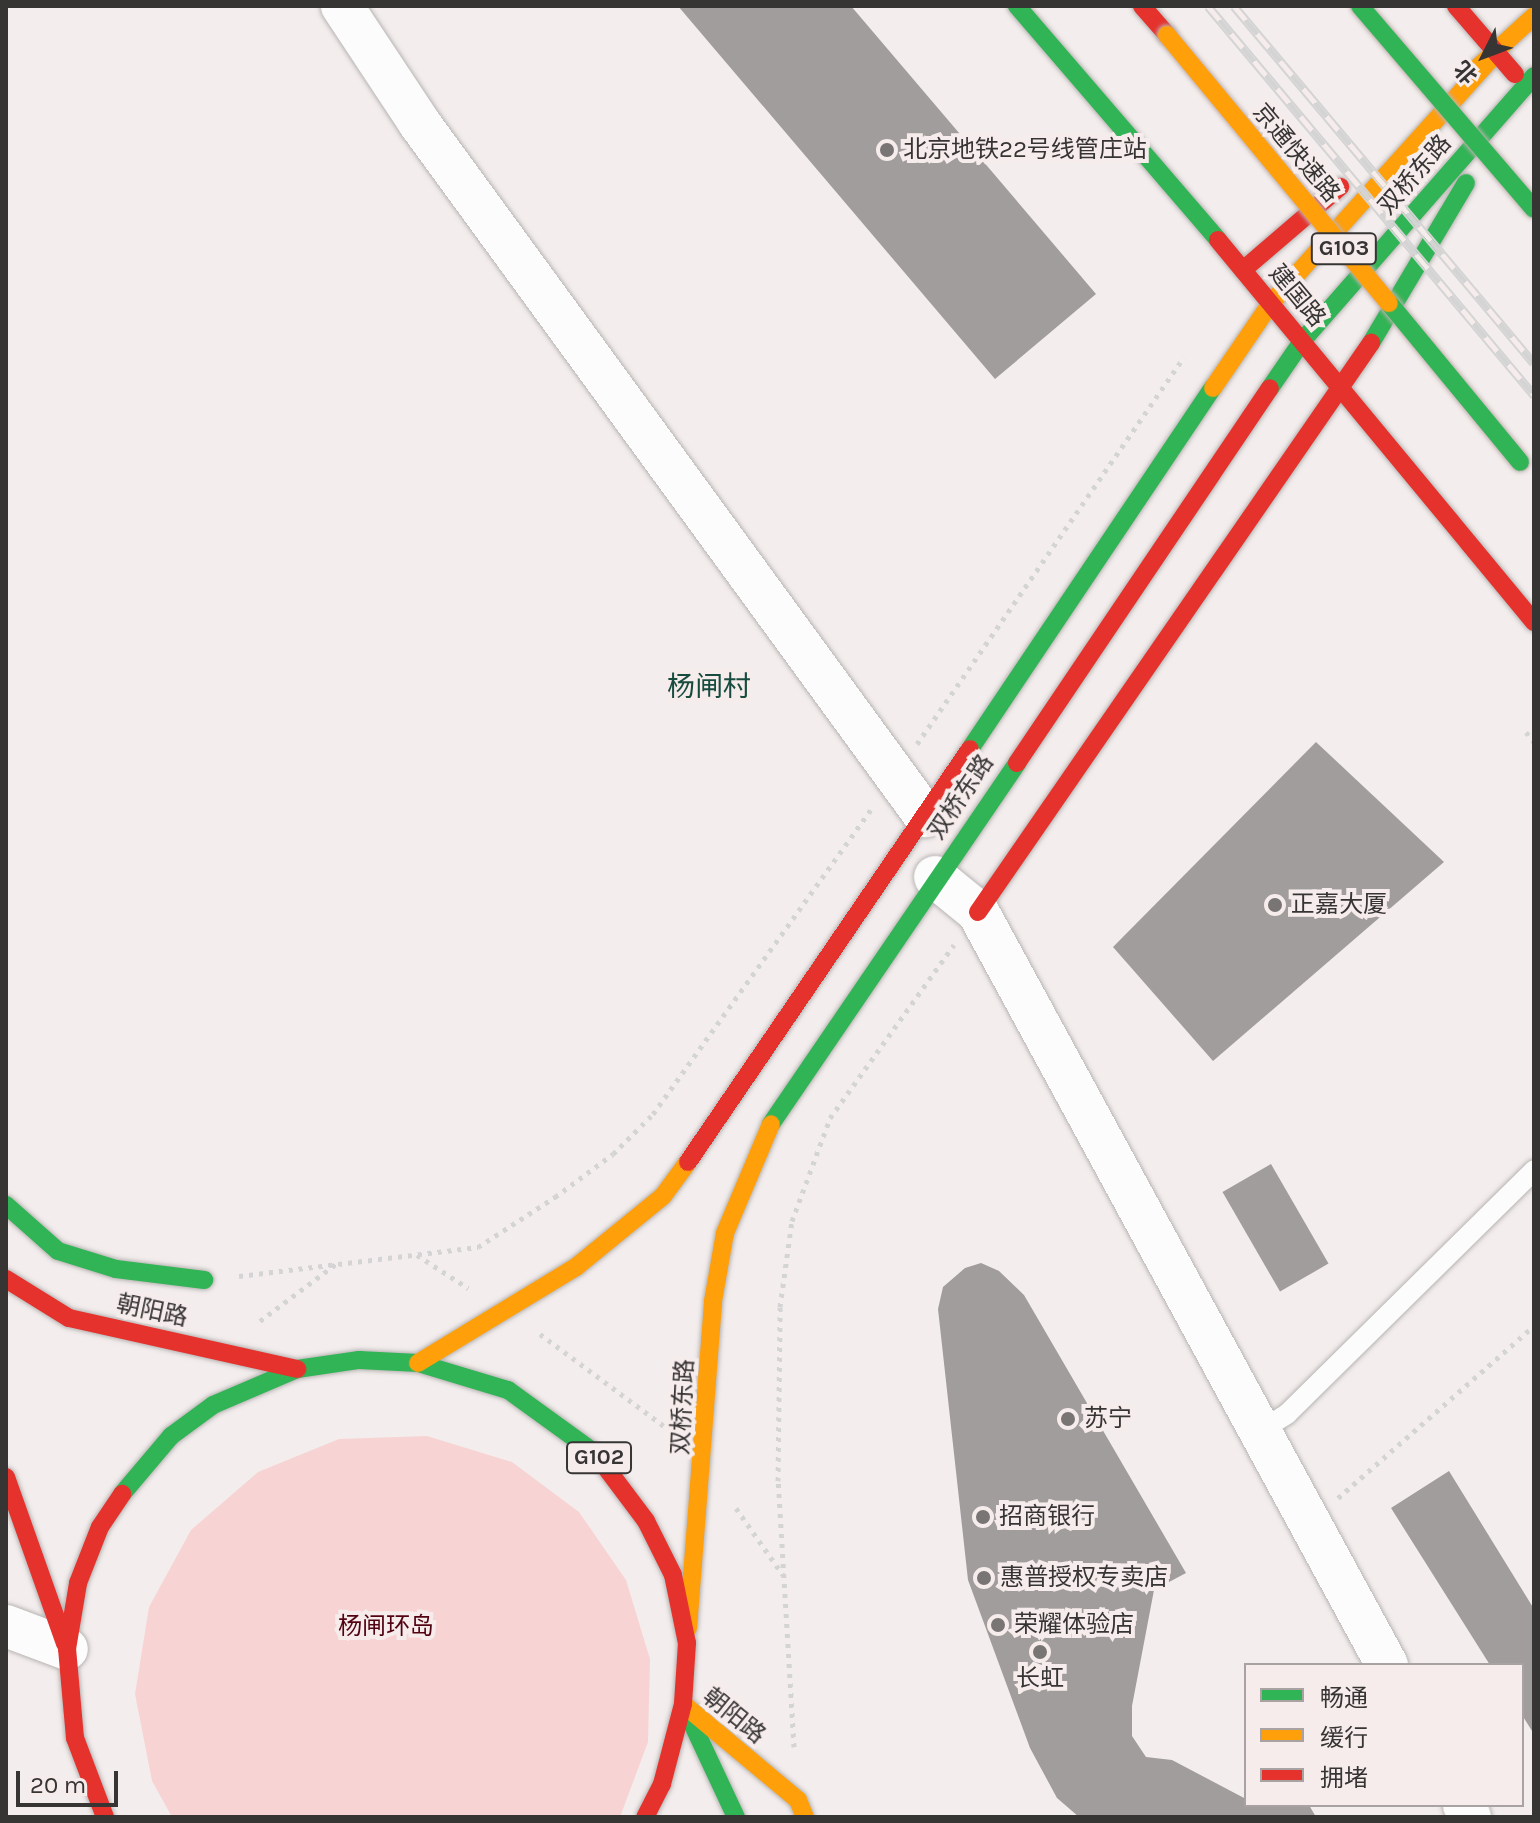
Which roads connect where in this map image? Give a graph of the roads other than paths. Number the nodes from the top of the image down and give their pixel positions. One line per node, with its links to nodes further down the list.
1 (342, 6): 18 (street)
2 (1017, 6): 12 (main road, 建国路)
3 (1142, 6): 16 (main road, 京通快速路 / G103, bridge)
4 (1360, 6): 11 (main road, bridge)
5 (1456, 6): 7 (main road)
6 (1534, 16): 7 (main road, 双桥东路)
7 (1497, 52): 8 (main road); 9 (main road, 双桥东路); 13 (main road, 双桥东路)
8 (1531, 86): 14 (main road, 双桥东路); 15 (main road, 双桥东路)
9 (1376, 156)
10 (1352, 177): 12 (main road, 双桥东路)
11 (1534, 209)
12 (1243, 270): 13 (main road, 建国路)
13 (1271, 303): 14 (main road, 建国路); 18 (main road, 双桥东路)
14 (1303, 340): 15 (main road, 建国路); 19 (main road, 双桥东路)
15 (1343, 390): 17 (main road, 建国路); 20 (main road, 双桥东路)
16 (1534, 479)
17 (1534, 622)
18 (925, 816): 25 (main road, 双桥东路)
19 (935, 877): 20 (street); 30 (main road, 双桥东路)
20 (978, 912): 27 (street)
21 (1534, 1170): 27 (lane)
22 (6, 1205): 24 (main road)
23 (6, 1279): 26 (main road, 朝阳路 / G102)
24 (204, 1280)
25 (418, 1363): 26 (main road, G102); 30 (main road, G102)
26 (297, 1369): 31 (main road)
27 (1260, 1431): 32 (street)
28 (6, 1477): 31 (main road)
29 (6, 1626): 31 (street)
30 (687, 1643): 33 (main road, G102)
31 (67, 1649): 35 (main road)
32 (1386, 1663)
33 (683, 1704): 34 (main road, 朝阳路); 36 (main road); 37 (main road, 朝阳路 / G102)
34 (801, 1808)
35 (105, 1817)
36 (645, 1817)
37 (736, 1817)

